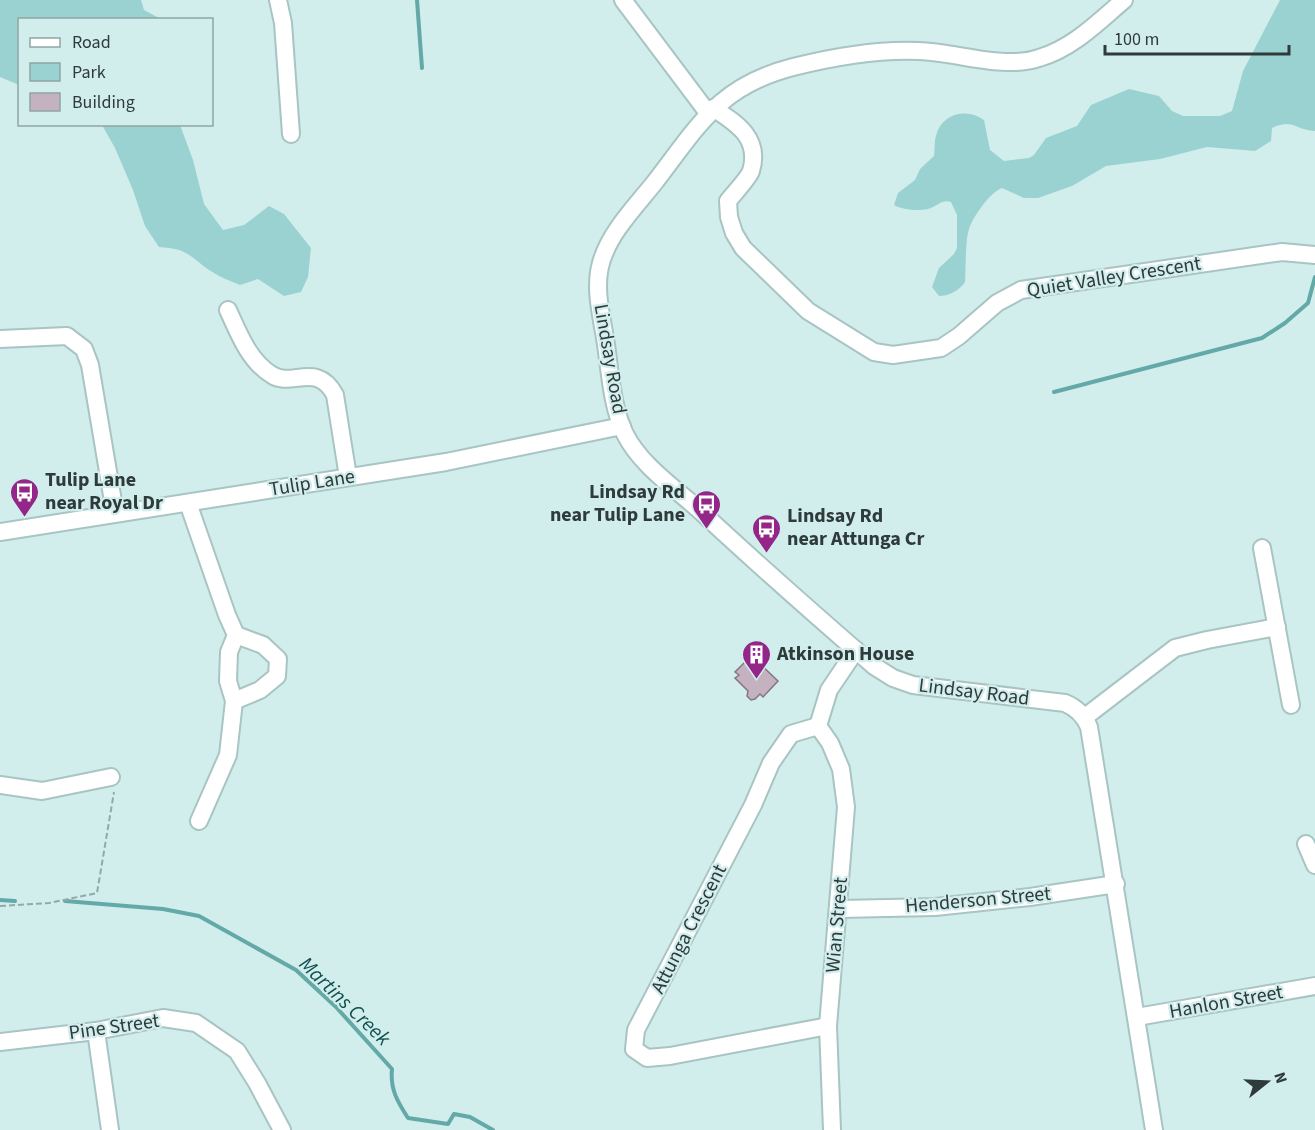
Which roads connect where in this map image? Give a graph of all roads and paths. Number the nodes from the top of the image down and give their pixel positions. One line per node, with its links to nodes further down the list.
1 (278, 0): 5 (street)
2 (624, 0): 4 (street)
3 (1124, 0): 4 (street, Lindsay Road)
4 (710, 111): 6 (street, Quiet Valley Crescent); 9 (street, Lindsay Road)
5 (291, 134)
6 (1315, 255)
7 (228, 310): 10 (street)
8 (0, 339): 12 (street)
9 (622, 426): 10 (street, Tulip Lane); 17 (street, Lindsay Road)
10 (348, 477): 11 (street, Tulip Lane)
11 (188, 503): 12 (street, Tulip Lane); 16 (street)
12 (115, 513): 13 (street, Tulip Lane)
13 (0, 532)
14 (1262, 548): 15 (street)
15 (1277, 627): 19 (street); 20 (street)
16 (236, 635): 18 (street); 18 (street)
17 (856, 650): 20 (street, Lindsay Road); 21 (street)
18 (234, 701): 24 (street)
19 (1291, 705)
20 (1085, 717): 27 (street)
21 (818, 726): 29 (street, Wian Street); 32 (street, Attunga Crescent)
22 (111, 777): 23 (street); 28 (path)
23 (0, 785)
24 (199, 821)
25 (1306, 844): 26 (street)
26 (1315, 865)
27 (1116, 884): 29 (street, Henderson Street); 31 (street)
28 (0, 906)
29 (839, 909): 32 (street, Wian Street)
30 (1315, 986): 31 (street, Hanlon Street)
31 (1137, 1017): 38 (street)
32 (828, 1026): 37 (street, Wian Street)
33 (96, 1031): 34 (street, Pine Street); 35 (street); 36 (street, Pine Street)
34 (0, 1042)
35 (110, 1130)
36 (282, 1130)
37 (832, 1130)
38 (1154, 1130)

